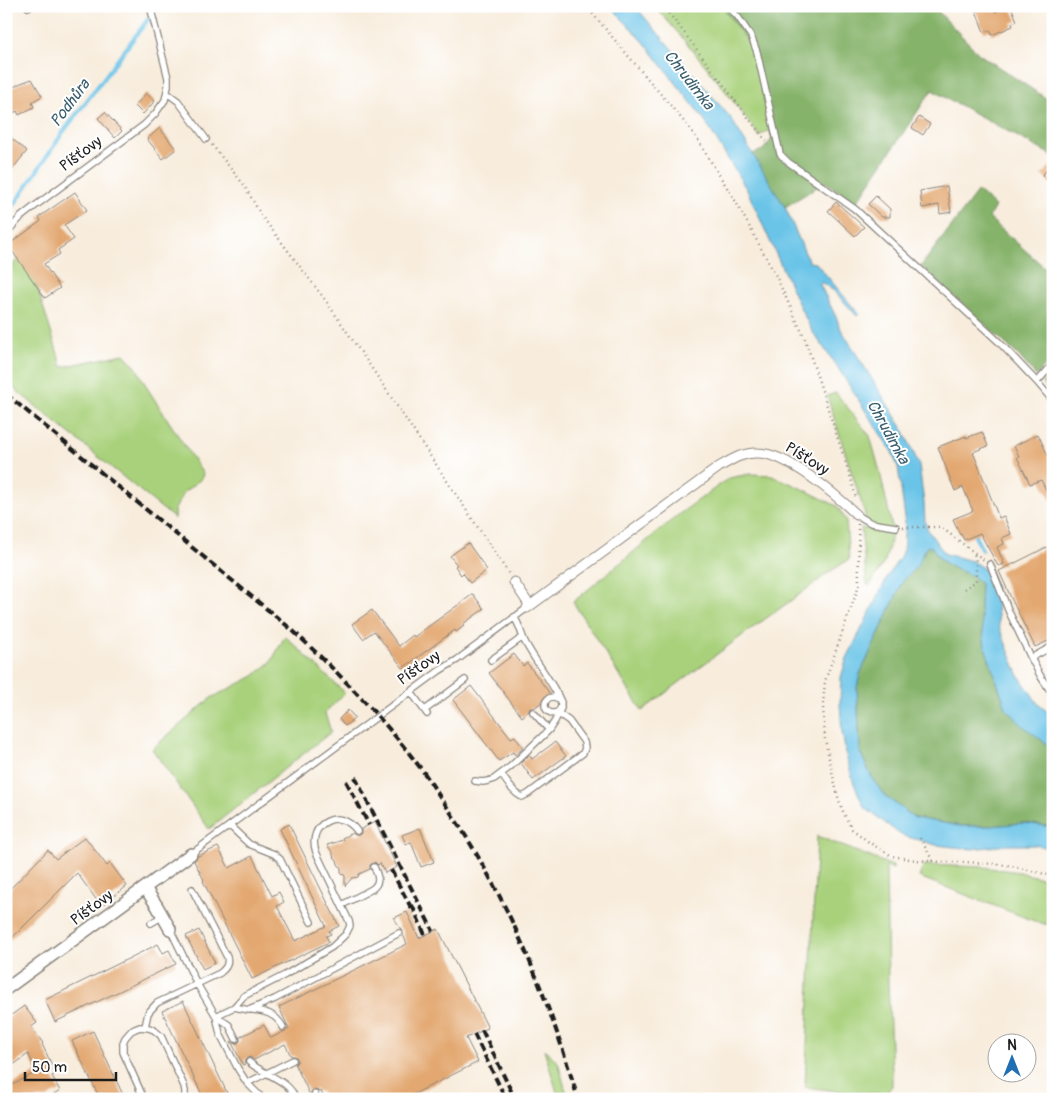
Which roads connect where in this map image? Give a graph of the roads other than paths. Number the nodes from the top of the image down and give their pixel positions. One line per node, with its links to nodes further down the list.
1 (150, 6): 3 (lane)
2 (728, 6): 7 (lane)
3 (167, 93): 4 (lane); 5 (lane, Píšťovy)
4 (206, 139)
5 (6, 233)
6 (1053, 364): 7 (lane)
7 (1037, 382): 8 (lane)
8 (1053, 401)
9 (857, 515): 10 (lane); 13 (street, Píšťovy)
10 (896, 527)
11 (990, 564): 17 (lane)
12 (514, 582): 13 (street)
13 (529, 607): 14 (lane, Píšťovy)
14 (514, 617): 15 (lane); 20 (lane, Píšťovy)
15 (522, 637): 18 (lane); 22 (lane)
16 (1053, 646): 17 (lane)
17 (1031, 658): 21 (lane)
18 (490, 660)
19 (465, 680): 20 (lane)
20 (411, 692): 29 (lane, Píšťovy)
21 (1053, 695)
22 (561, 705): 24 (lane); 24 (lane); 25 (lane)
23 (533, 712): 26 (lane)
24 (551, 713): 25 (lane)
25 (558, 714): 26 (lane); 27 (lane)
26 (548, 730): 27 (lane)
27 (501, 774): 28 (lane)
28 (475, 780)
29 (230, 826): 31 (lane, Píšťovy); 37 (lane)
30 (357, 831): 35 (lane)
31 (191, 854): 33 (street, Píšťovy)
32 (374, 866): 35 (lane)
33 (145, 888): 36 (street); 43 (street, Píšťovy)
34 (192, 889): 42 (lane)
35 (342, 905): 44 (lane)
36 (163, 916): 38 (lane); 39 (street)
37 (311, 922)
38 (151, 923)
39 (170, 929): 42 (lane)
40 (399, 933): 45 (lane)
41 (29, 982): 43 (lane)
42 (197, 984): 46 (lane); 47 (lane)
43 (9, 987)
44 (234, 1007): 45 (lane); 46 (lane)
45 (249, 1010): 48 (lane)
46 (216, 1016): 49 (lane); 53 (lane)
47 (144, 1027): 54 (lane); 55 (lane)
48 (283, 1027)
49 (236, 1039)
50 (292, 1060): 52 (lane)
51 (249, 1062): 52 (lane)
52 (267, 1074): 53 (lane); 57 (lane)
53 (247, 1083): 56 (lane)
54 (144, 1099)
55 (184, 1099)
56 (263, 1099)
57 (295, 1099)

